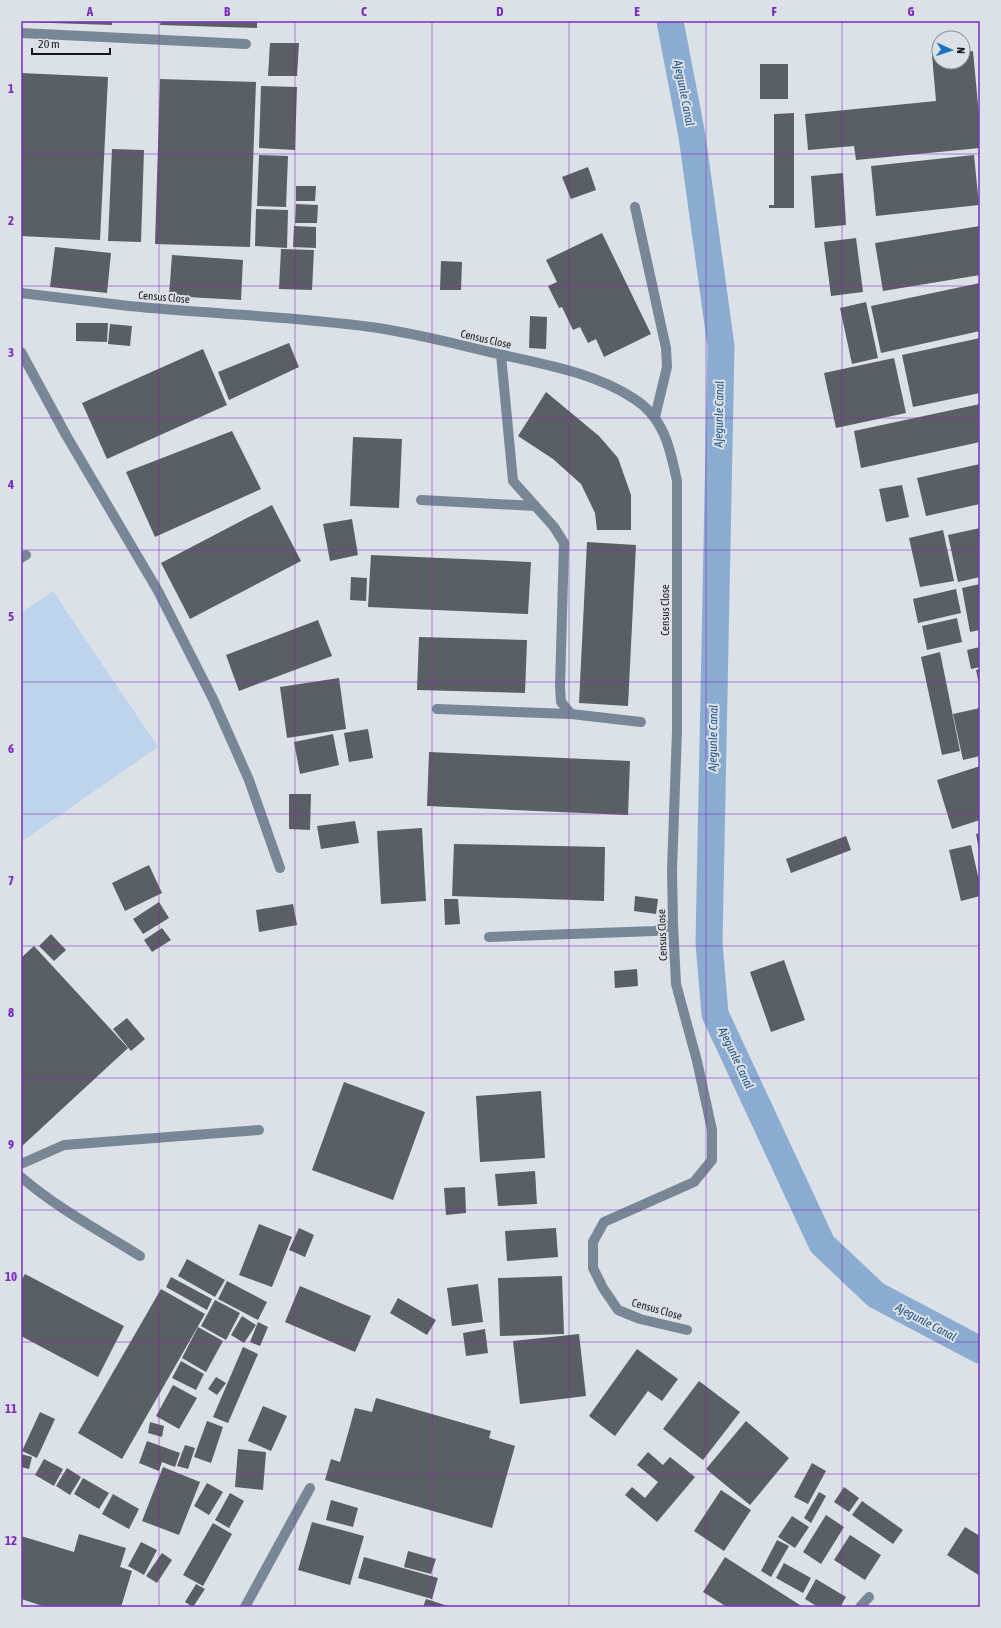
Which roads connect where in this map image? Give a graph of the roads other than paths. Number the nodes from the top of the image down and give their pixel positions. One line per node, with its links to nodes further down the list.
1 (21, 33): 2 (street)
2 (246, 44)
3 (635, 207): 7 (street)
4 (21, 293): 6 (street, Census Close)
5 (21, 352): 13 (street)
6 (501, 355): 7 (street, Census Close); 9 (street)
7 (655, 417): 14 (street, Census Close)
8 (421, 500): 9 (street)
9 (535, 506): 11 (street)
10 (437, 709): 11 (street)
11 (571, 714): 12 (street)
12 (641, 722)
13 (280, 868)
14 (673, 924): 15 (street); 20 (street, Census Close)
15 (489, 937)
16 (259, 1130): 17 (street)
17 (21, 1164)
18 (21, 1177): 19 (street)
19 (140, 1256)
20 (687, 1330)
21 (310, 1488): 23 (street)
22 (869, 1597): 24 (street)
23 (245, 1607)
24 (860, 1607)

